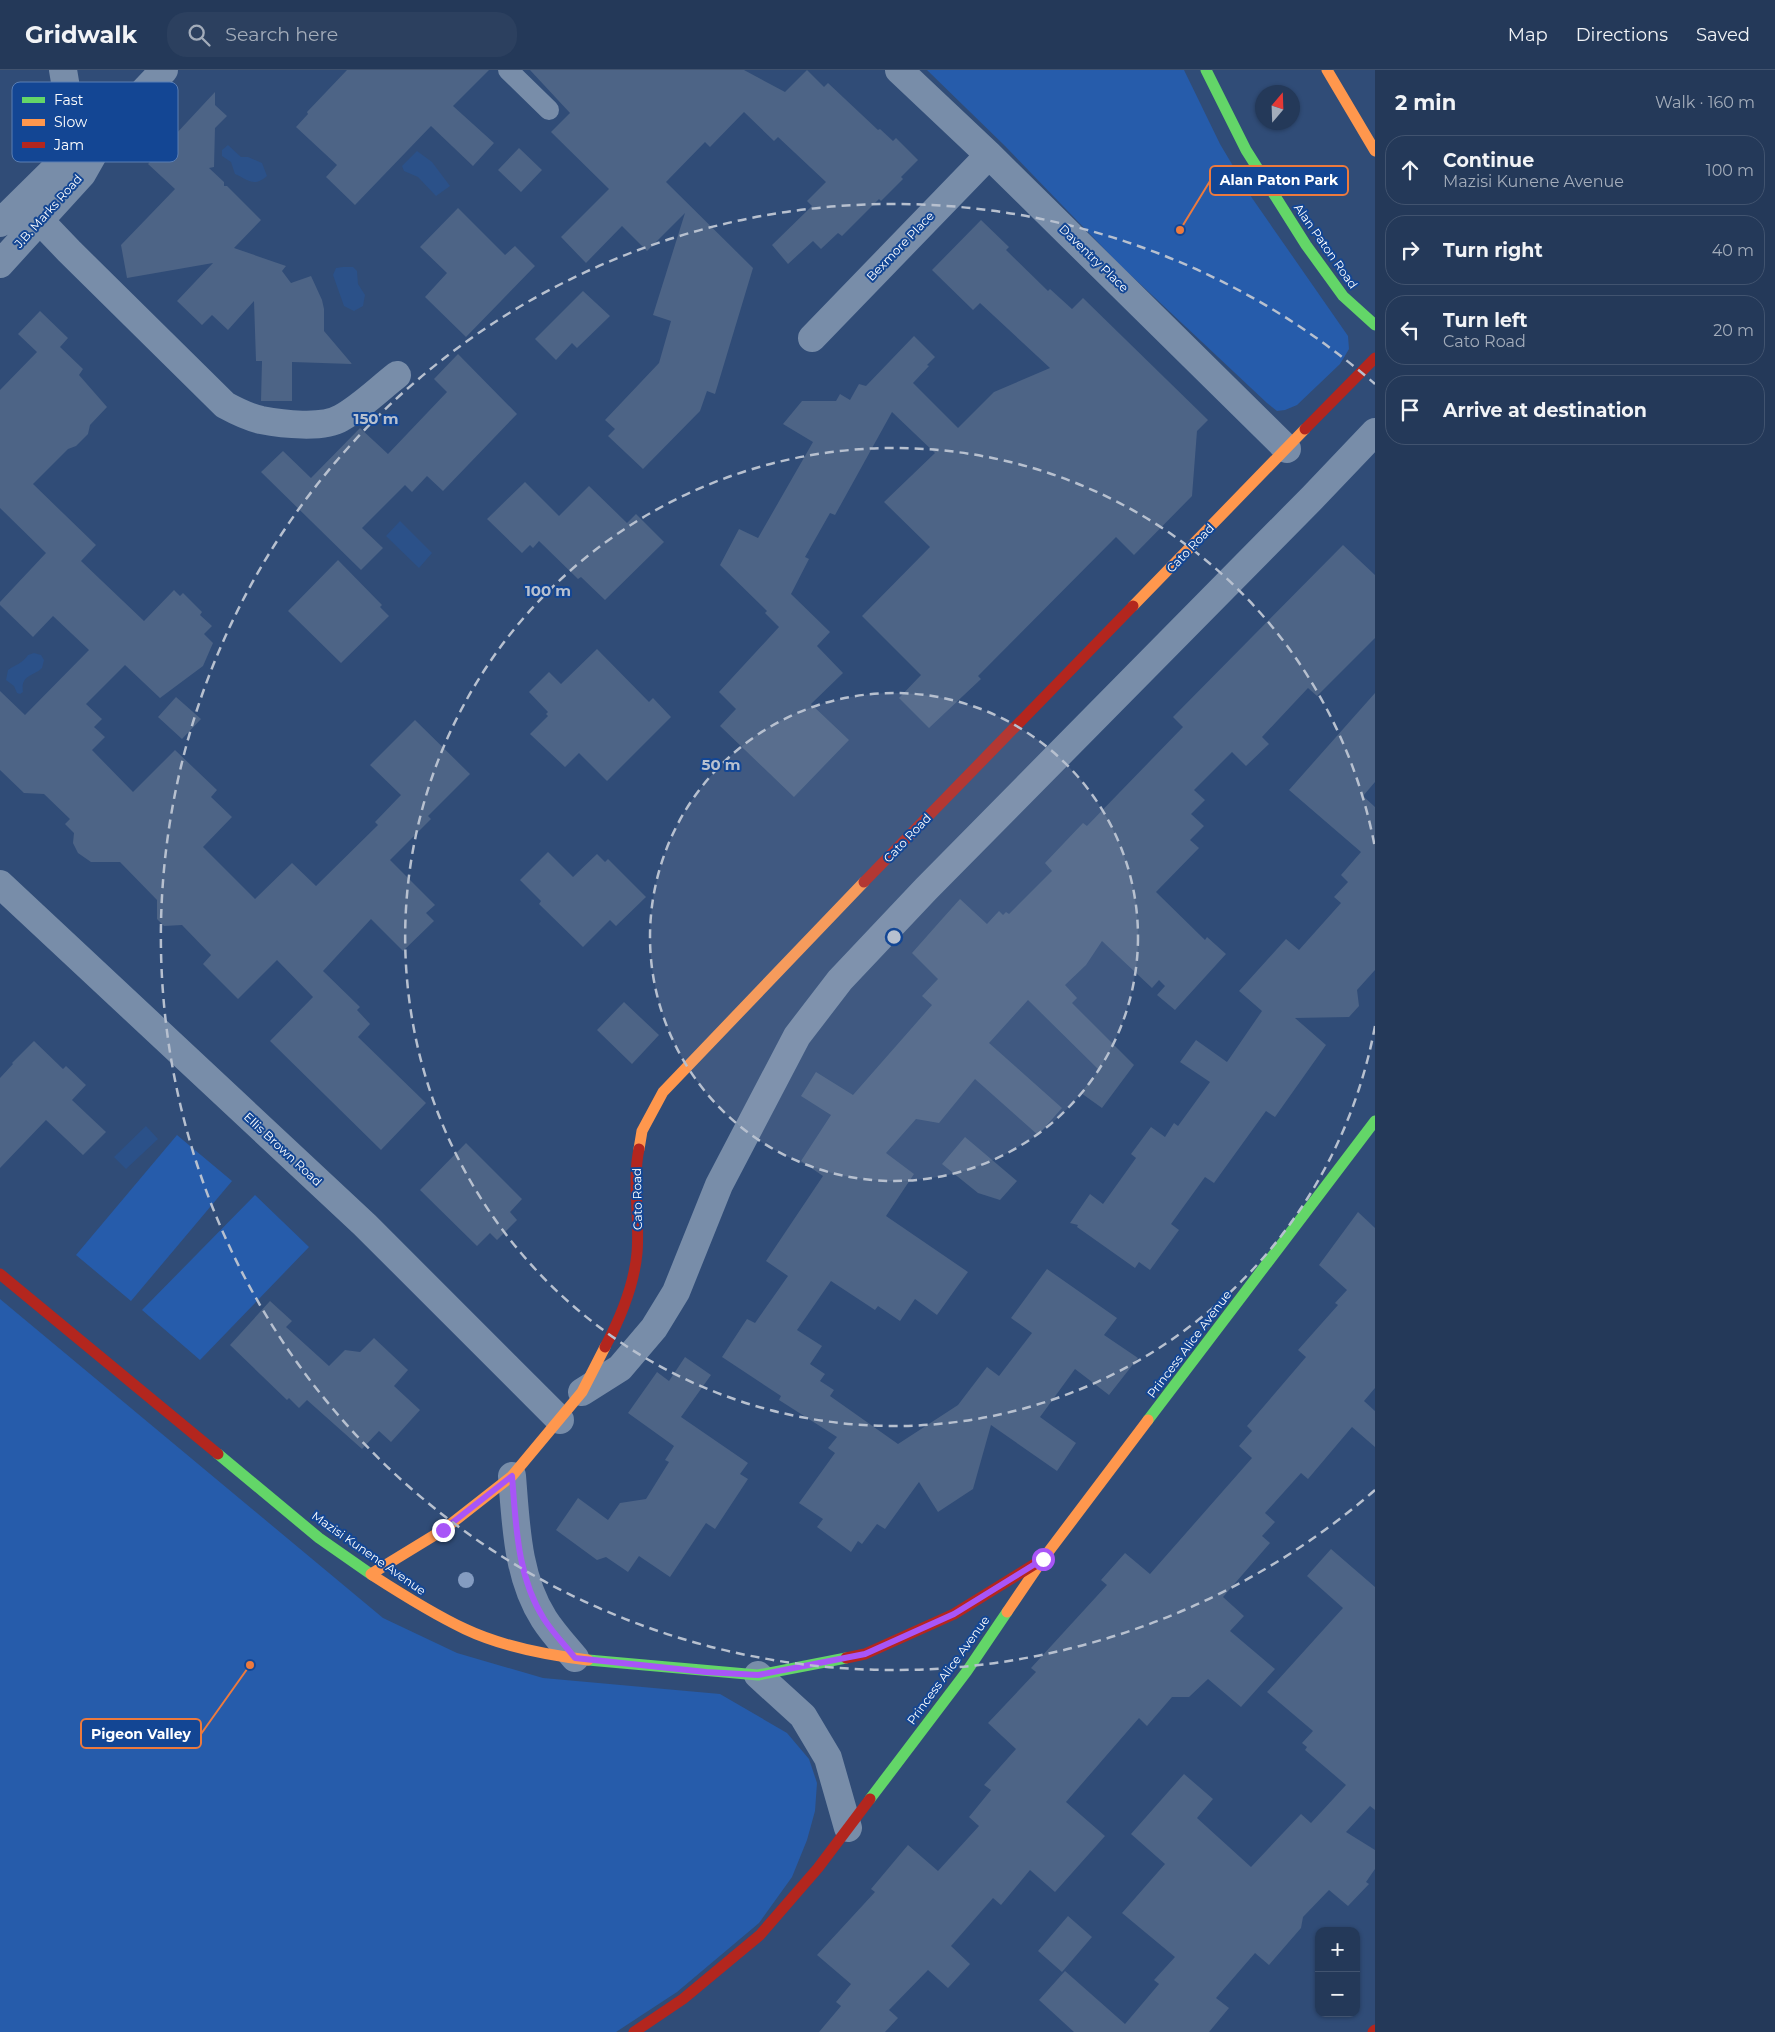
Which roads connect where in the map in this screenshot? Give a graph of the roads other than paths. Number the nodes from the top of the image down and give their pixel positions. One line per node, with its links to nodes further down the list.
1 (164, 70): 6 (street, J.B. Marks Road)
2 (508, 70): 7 (lane)
3 (899, 70): 9 (street, Daventry Place)
4 (1206, 70): 17 (street, Alan Paton Road)
5 (1328, 70): 8 (street)
6 (153, 82)
7 (549, 110)
8 (1375, 150)
9 (989, 155): 18 (street, Bexmore Place); 22 (street, Daventry Place)
10 (66, 162): 14 (street, J.B. Marks Road)
11 (79, 162): 13 (street)
12 (89, 162): 13 (street, J.B. Marks Road)
13 (82, 174): 14 (street, J.B. Marks Road)
14 (31, 211): 15 (street, J.B. Marks Road); 16 (street, J.B. Marks Road); 20 (street)
15 (0, 223)
16 (0, 264)
17 (1375, 325)
18 (812, 338)
19 (1375, 358): 22 (street, Cato Road)
20 (397, 375)
21 (1375, 432): 26 (street, Cato Road)
22 (1287, 448): 26 (street, Cato Road)
23 (0, 884): 27 (street, Ellis Brown Road)
24 (1375, 1121): 29 (street, Princess Alice Avenue)
25 (0, 1274): 30 (street, Mazisi Kunene Avenue)
26 (582, 1392): 27 (street, Cato Road)
27 (560, 1420): 28 (street, Cato Road)
28 (512, 1476): 30 (street, Cato Road); 31 (street)
29 (1043, 1559): 32 (street, Mazisi Kunene Avenue); 33 (street, Princess Alice Avenue)
30 (370, 1574): 31 (street, Mazisi Kunene Avenue)
31 (575, 1658): 32 (street, Mazisi Kunene Avenue)
32 (758, 1675): 33 (street)
33 (848, 1828): 34 (street, Princess Alice Avenue)
34 (634, 2032)

